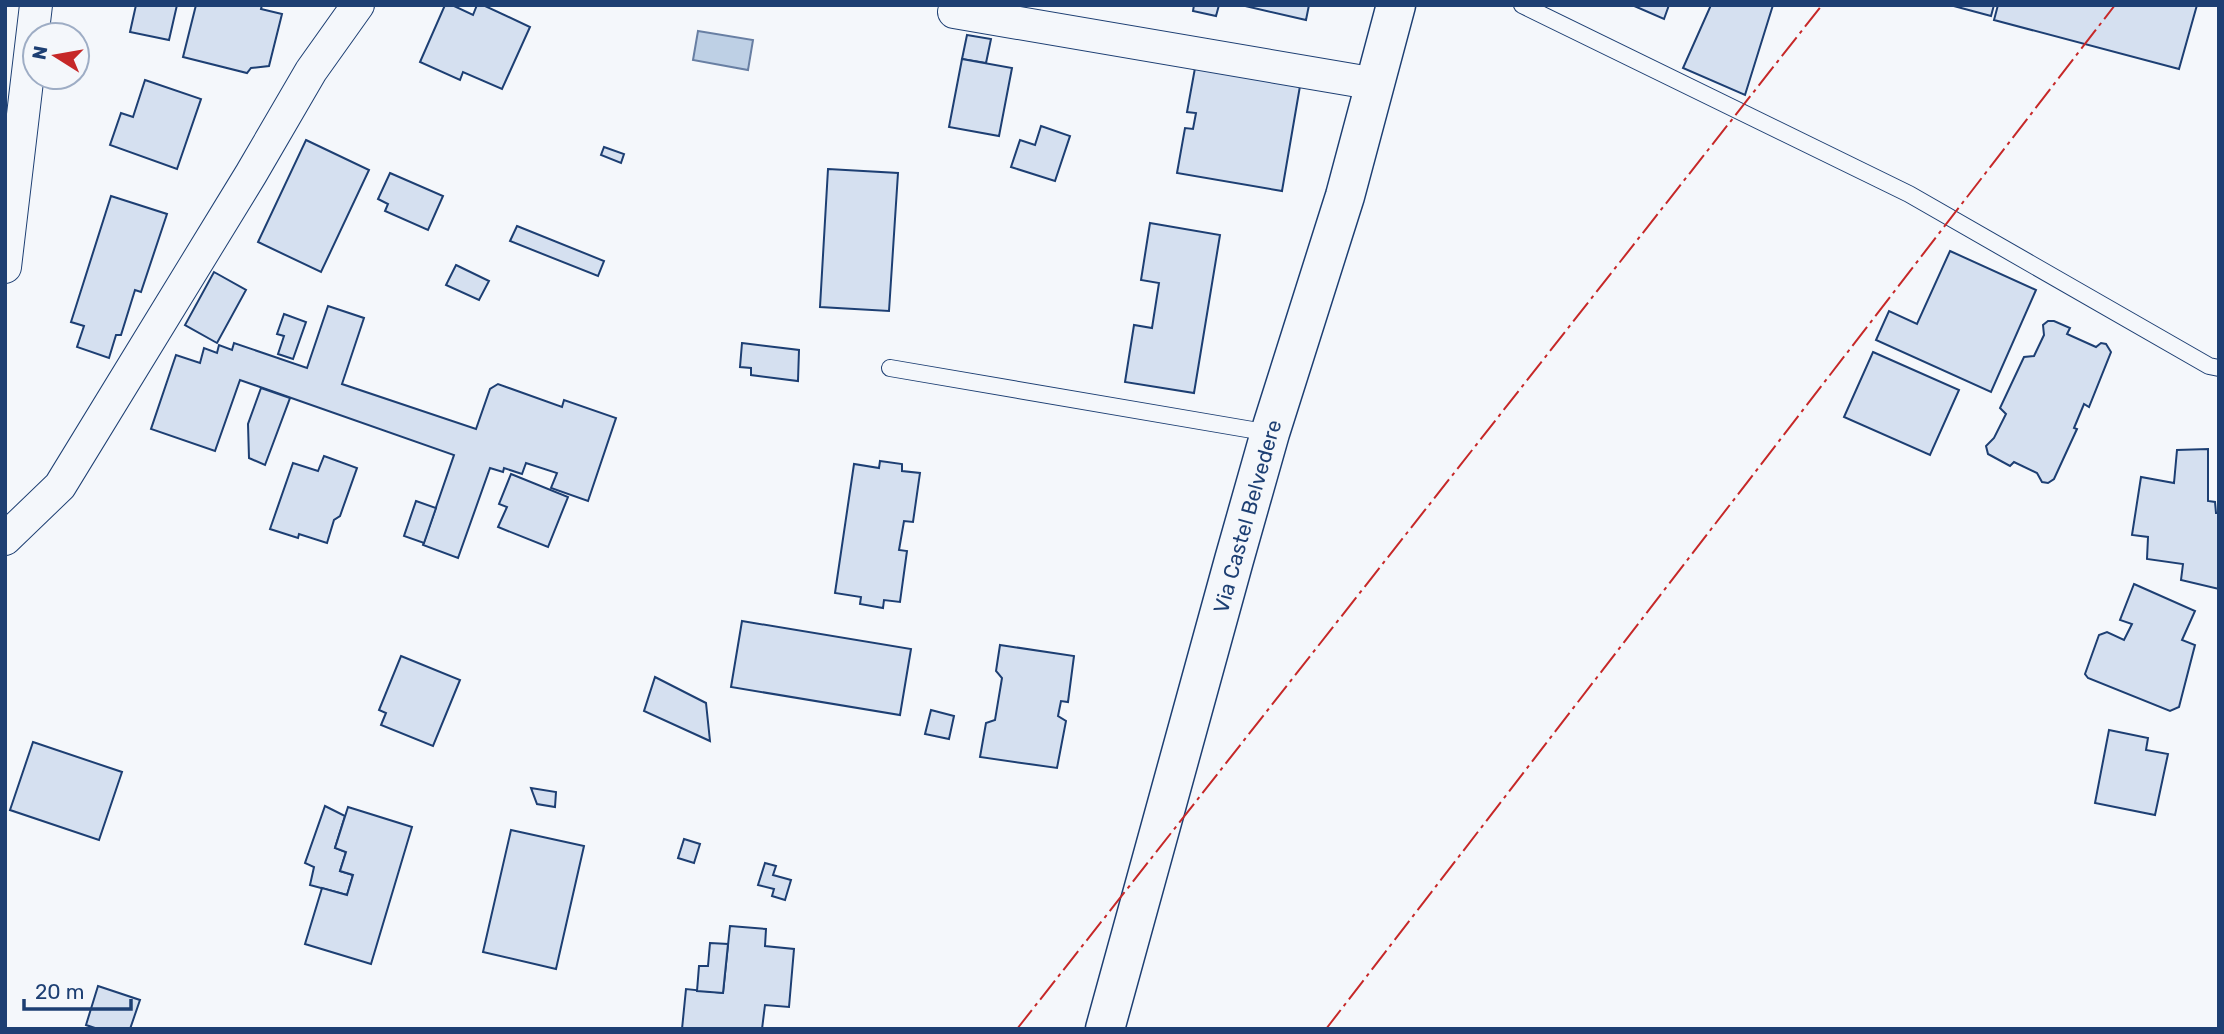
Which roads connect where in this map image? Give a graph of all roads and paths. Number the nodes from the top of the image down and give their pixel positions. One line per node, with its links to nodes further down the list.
1 (36, 5): 7 (street)
2 (358, 5): 11 (street)
3 (1396, 5): 6 (street, Via Castel Belvedere)
4 (1522, 5): 9 (lane)
5 (954, 12): 6 (street)
6 (1376, 84): 10 (street, Via Castel Belvedere)
7 (5, 267)
8 (890, 368): 10 (lane)
9 (2219, 368)
10 (1270, 433): 12 (street, Via Castel Belvedere)
11 (5, 539)
12 (1105, 1029)

